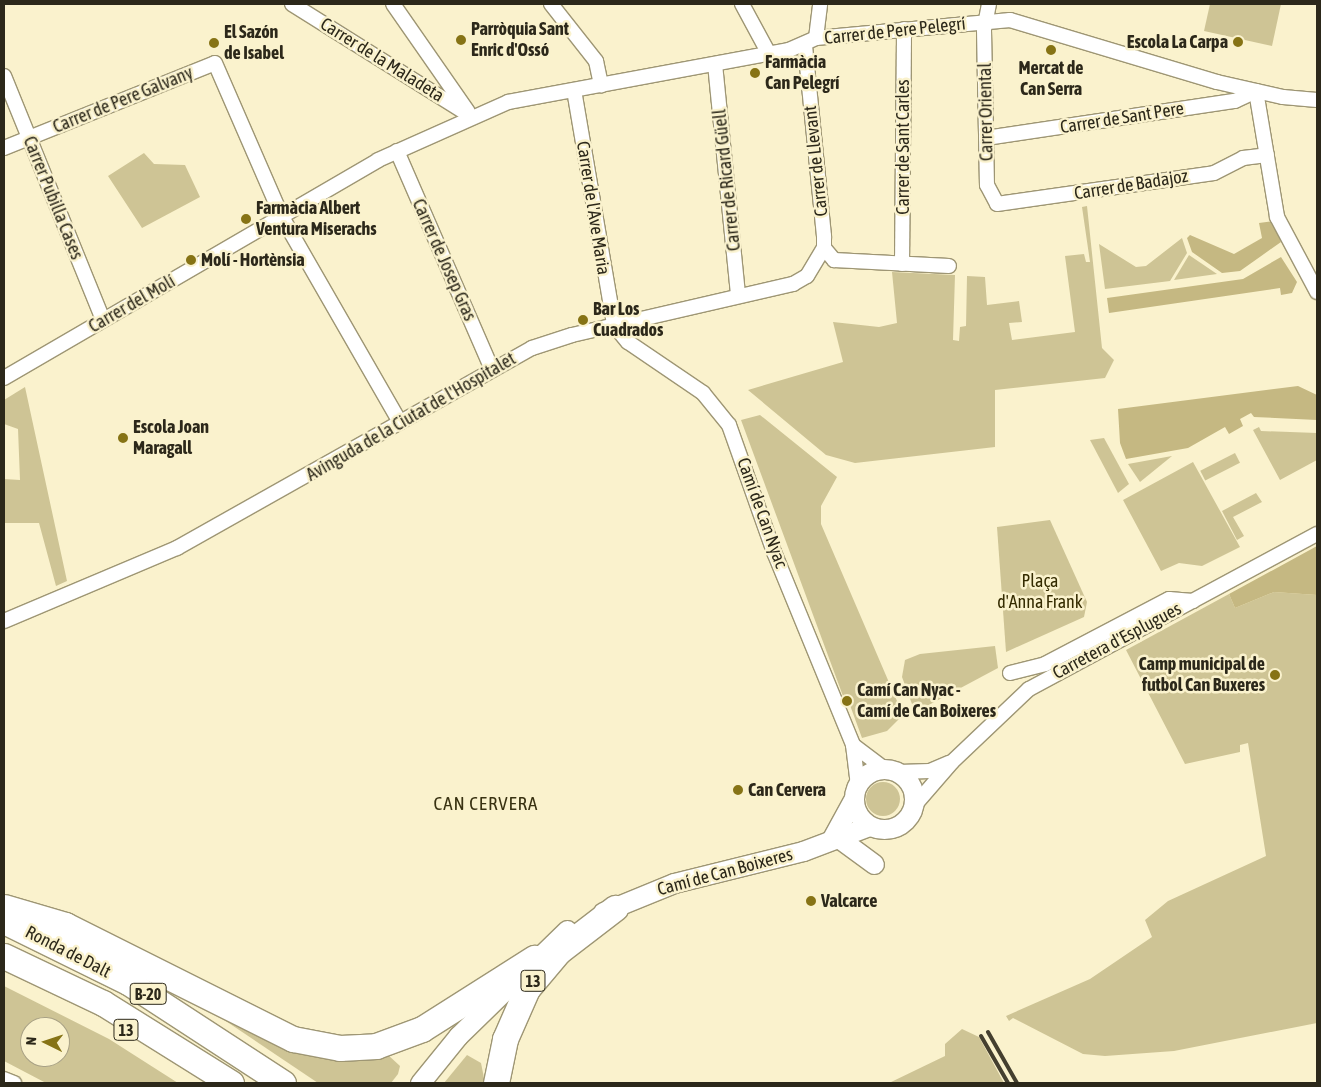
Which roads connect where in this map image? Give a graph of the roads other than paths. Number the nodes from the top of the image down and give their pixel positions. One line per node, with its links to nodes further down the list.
1 (292, 4): 17 (street, Carrer de la Maladeta)
2 (393, 4): 17 (street)
3 (551, 4): 13 (street)
4 (742, 4): 10 (street)
5 (820, 4): 9 (street, Carrer de Llevant)
6 (989, 4): 7 (street, Carrer Oriental)
7 (985, 21): 8 (street, Carrer de Pere Pelegrí); 15 (street, Carrer de Pere Pelegrí); 19 (street, Carrer Oriental)
8 (904, 30): 9 (street, Carrer de Pere Pelegrí); 26 (street, Carrer de Sant Carles)
9 (810, 41): 10 (street, Carrer de Pere Pelegrí); 25 (street, Carrer de Llevant)
10 (769, 54): 11 (street, Carrer de Pere Pelegrí)
11 (715, 64): 13 (street, Carrer de Pere Pelegrí); 29 (street, Carrer de Ricard Güell)
12 (4, 76): 18 (street, Carrer Pubilla Cases)
13 (601, 85): 14 (street, Carrer de Pere Pelegrí)
14 (574, 90): 17 (street, Carrer de Pere Pelegrí); 31 (street, Carrer de l'Ave Maria)
15 (1256, 91): 16 (street, Carrer de Pere Pelegrí); 19 (street, Carrer de Sant Pere); 22 (street)
16 (1317, 100)
17 (472, 117): 21 (street, Carrer del Molí)
18 (28, 138): 20 (street, Carrer de Pere Galvany); 24 (street, Carrer de Pere Galvany); 30 (street, Carrer Pubilla Cases)
19 (986, 138): 23 (street, Carrer Oriental)
20 (4, 148)
21 (397, 151): 24 (street, Carrer del Molí); 32 (street, Carrer de Josep Gras)
22 (1267, 155): 23 (street, Carrer de Badajoz); 28 (street)
23 (993, 201)
24 (282, 217): 30 (street, Carrer del Molí); 34 (street)
25 (824, 248): 26 (street); 29 (street, Avinguda de la Ciutat de l'Hospitalet)
26 (902, 264): 27 (street)
27 (949, 266)
28 (1317, 292)
29 (738, 296): 31 (street, Avinguda de la Ciutat de l'Hospitalet)
30 (103, 320): 33 (street, Carrer del Molí)
31 (614, 325): 32 (street, Avinguda de la Ciutat de l'Hospitalet); 41 (street, Camí de Can Nyac)
32 (492, 369): 34 (street, Avinguda de la Ciutat de l'Hospitalet)
33 (4, 378)
34 (400, 422): 37 (street, Avinguda de la Ciutat de l'Hospitalet)
35 (1317, 534): 36 (street, Carretera d'Esplugues)
36 (1193, 601): 38 (street, Carretera d'Esplugues); 39 (street, Carretera d'Esplugues)
37 (4, 621)
38 (1021, 672): 39 (street, Carretera d'Esplugues); 40 (street)
39 (1042, 681): 40 (street, Carretera d'Esplugues)
40 (1029, 689): 42 (street, Carretera d'Esplugues)
41 (853, 745): 43 (street); 44 (street, Camí de Can Nyac)
42 (952, 762): 43 (street, Carretera d'Esplugues); 45 (street, Carretera d'Esplugues)
43 (892, 770): 44 (street); 45 (street)
44 (856, 792): 46 (street); 47 (street)
45 (914, 806): 46 (street)
46 (869, 826): 47 (street, Camí de Can Boixeres)
47 (836, 840): 48 (street); 50 (street, Camí de Can Boixeres)
48 (874, 864)
49 (4, 907): 53 (highway)
50 (615, 908): 53 (street, Camí de Can Boixeres); 61 (highway, 13)
51 (4, 920): 59 (highway, Ronda de Dalt / B-20)
52 (4, 956): 54 (highway, Ronda de Dalt / B-20)
53 (534, 958): 60 (street, Camí de Can Boixeres)
54 (48, 976): 57 (highway, 13); 58 (highway, Ronda de Dalt / B-20)
55 (4, 1078): 56 (street)
56 (14, 1083)
57 (204, 1083)
58 (230, 1083)
59 (283, 1083)
60 (420, 1083)
61 (496, 1083)

